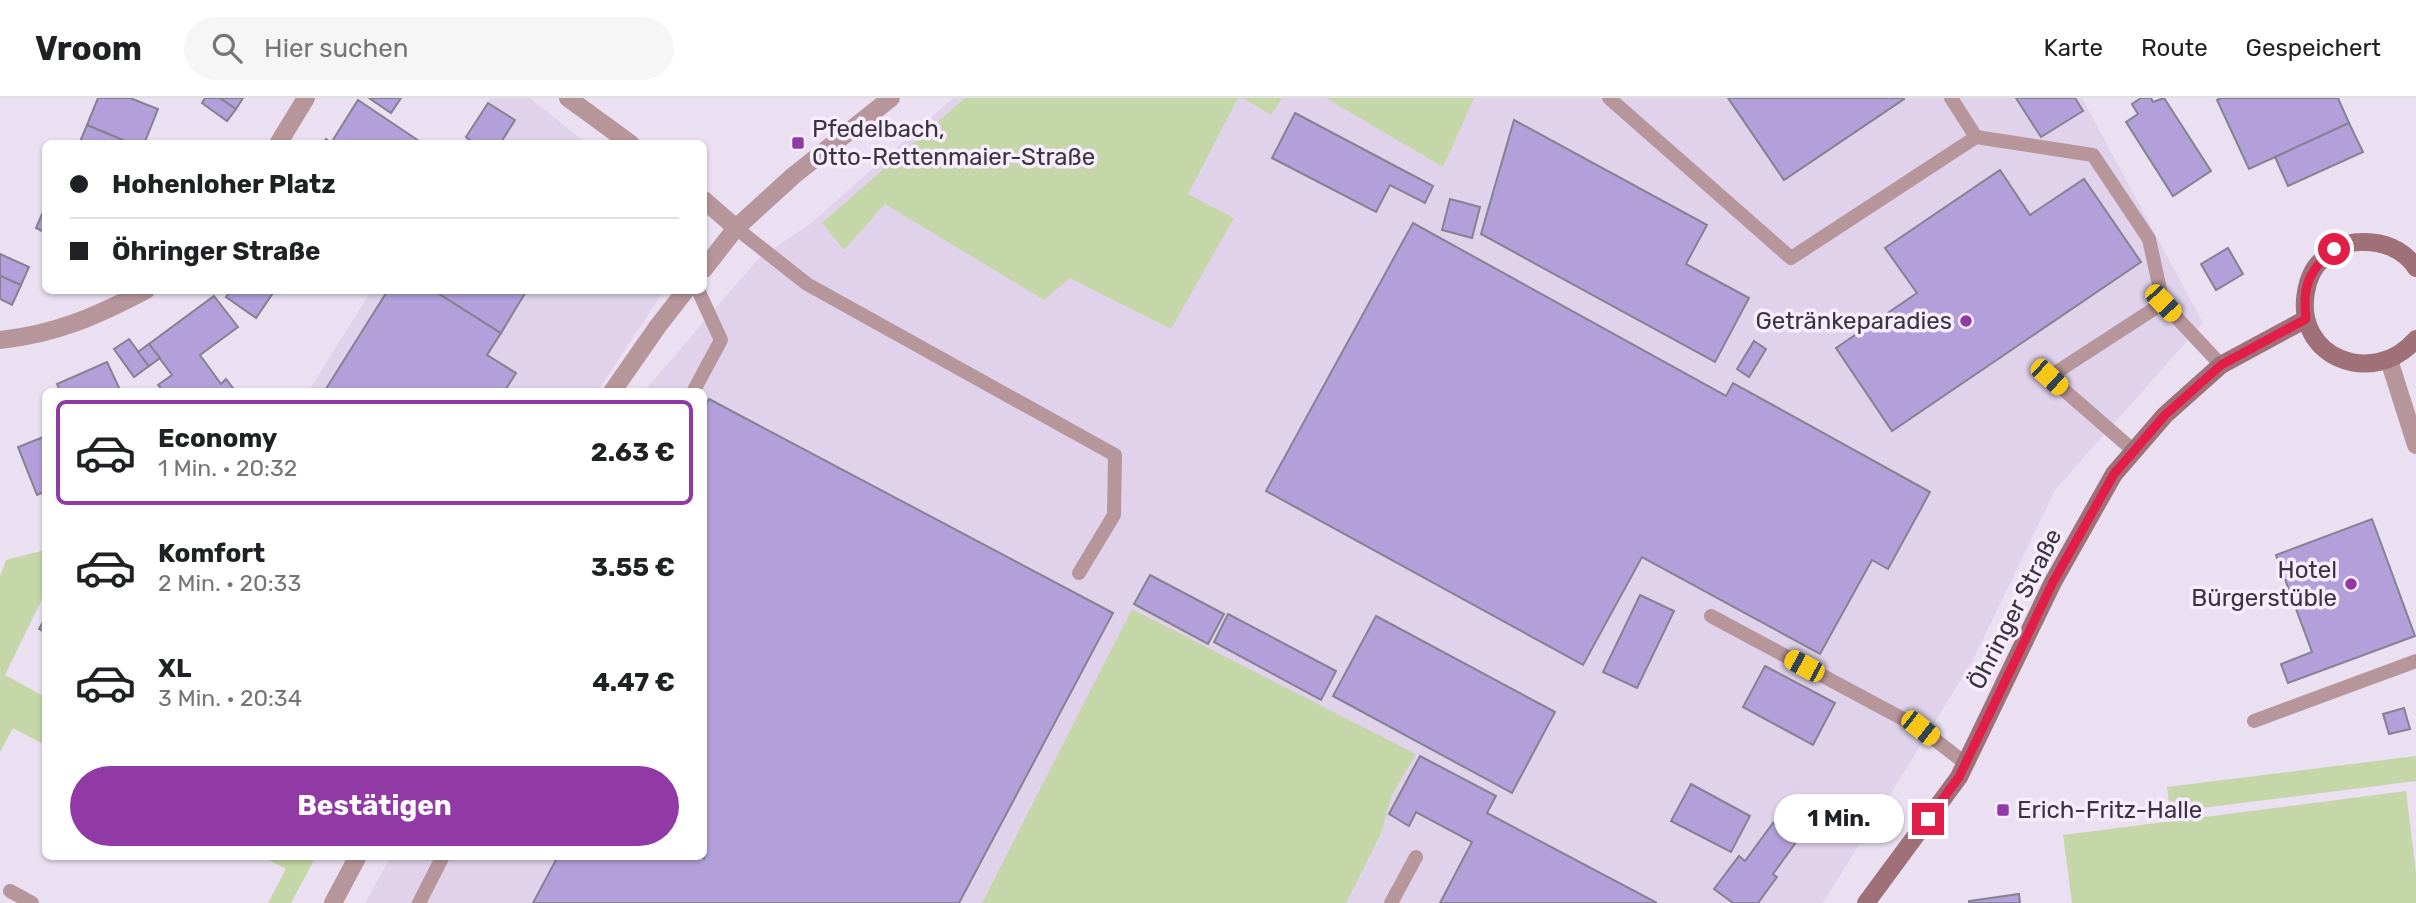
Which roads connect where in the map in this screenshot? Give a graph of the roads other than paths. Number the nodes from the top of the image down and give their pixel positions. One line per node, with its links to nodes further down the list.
1 (306, 98): 7 (street)
2 (568, 98): 8 (street)
3 (891, 98): 10 (street)
4 (1609, 98): 6 (lane)
5 (1951, 98): 6 (lane)
6 (1976, 136): 16 (lane)
7 (280, 140)
8 (626, 140)
9 (707, 203): 10 (street)
10 (736, 228): 11 (street); 26 (lane)
11 (707, 265)
12 (2416, 268): 17 (main road)
13 (138, 294): 19 (street)
14 (683, 294): 22 (street)
15 (700, 294): 23 (lane)
16 (2163, 303): 21 (lane); 25 (lane)
17 (2306, 319): 20 (main road); 21 (main road, Öhringer Straße)
18 (2416, 339): 20 (main road)
19 (0, 340)
20 (2389, 360): 24 (street)
21 (2221, 365): 25 (main road, Öhringer Straße)
22 (615, 388)
23 (695, 388)
24 (2416, 445)
25 (2134, 451): 30 (main road, Öhringer Straße)
26 (1079, 573)
27 (1711, 616): 30 (lane)
28 (2416, 661): 29 (lane)
29 (2254, 721)
30 (1965, 763): 39 (main road, Öhringer Straße)
31 (1416, 857): 38 (lane)
32 (356, 860): 36 (street)
33 (441, 860): 37 (lane)
34 (10, 891): 35 (lane)
35 (32, 903)
36 (333, 903)
37 (419, 903)
38 (1391, 903)
39 (1866, 903)

